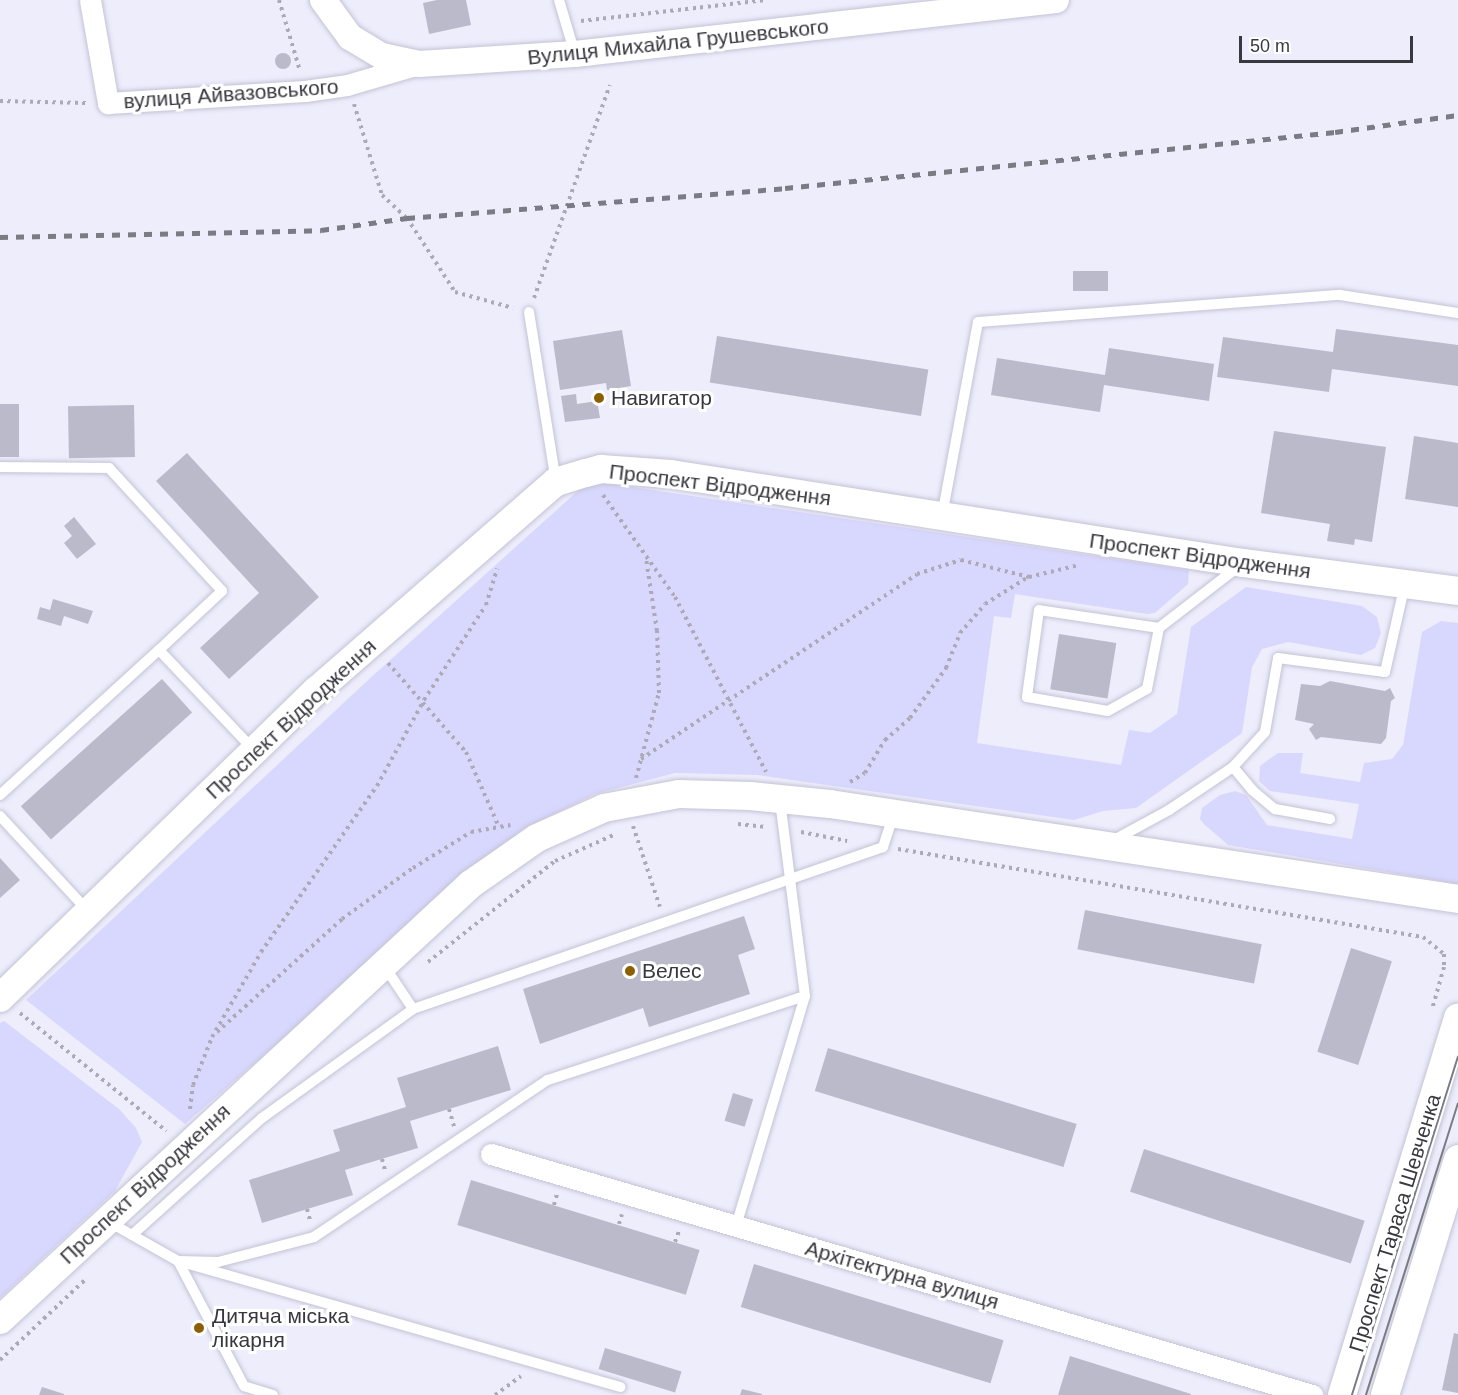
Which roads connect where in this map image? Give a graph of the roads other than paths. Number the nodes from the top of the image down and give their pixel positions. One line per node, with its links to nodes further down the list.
1 (90, 0): 6 (street, вулиця Айвазовського)
2 (323, 0): 6 (street, Вулиця Михайла Грушевського)
3 (559, 0): 5 (lane)
4 (1056, 0): 5 (street, Вулиця Михайла Грушевського)
5 (575, 54): 6 (street, Вулиця Михайла Грушевського)
6 (419, 64)
7 (529, 312): 10 (lane)
8 (1458, 313): 11 (lane)
9 (0, 467): 16 (lane)
10 (556, 482): 11 (main road, Проспект Відродження); 17 (main road, Проспект Відродження)
11 (942, 517): 12 (main road, Проспект Відродження)
12 (1243, 563): 13 (main road, Проспект Відродження); 15 (lane)
13 (1405, 584): 14 (main road, Проспект Відродження); 18 (lane)
14 (1458, 591)
15 (1158, 628): 15 (lane)
16 (159, 650): 17 (lane); 19 (lane)
17 (255, 751): 27 (main road, Проспект Відродження)
18 (1233, 766): 23 (lane); 24 (lane)
19 (0, 795)
20 (780, 800): 21 (main road, Проспект Відродження); 25 (lane); 28 (main road, Проспект Відродження)
21 (894, 813): 24 (main road, Проспект Відродження); 25 (lane)
22 (0, 816): 27 (lane)
23 (1330, 819)
24 (1107, 844): 26 (main road, Проспект Відродження)
25 (791, 881): 29 (lane); 31 (lane)
26 (1458, 899)
27 (89, 912): 30 (main road, Проспект Відродження)
28 (391, 975): 31 (lane); 35 (main road, Проспект Відродження)
29 (806, 996): 36 (lane); 38 (lane)
30 (1, 998)
31 (413, 1009): 37 (lane)
32 (1444, 1014): 43 (main road, Проспект Тараса Шевченка)
33 (491, 1154): 36 (street, Архітектурна вулиця)
34 (1458, 1159): 44 (main road, Проспект Тараса Шевченка)
35 (106, 1220): 37 (lane); 39 (main road, Проспект Відродження)
36 (736, 1226): 42 (street, Архітектурна вулиця)
37 (132, 1235): 38 (lane)
38 (177, 1261): 40 (lane); 41 (lane)
39 (0, 1320)
40 (620, 1387)
41 (273, 1395)
42 (1312, 1395)
43 (1342, 1395)
44 (1385, 1395)

